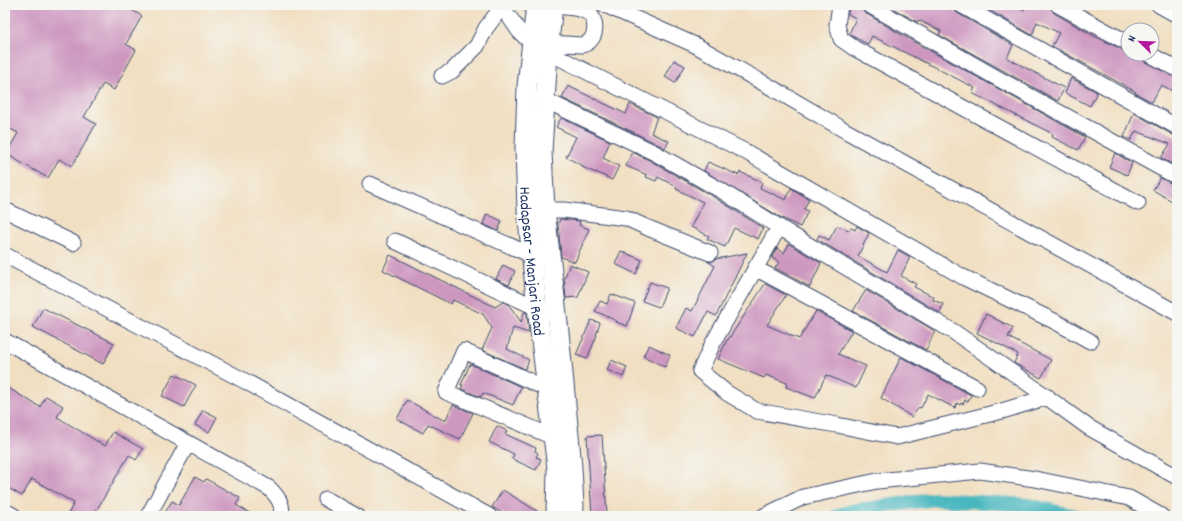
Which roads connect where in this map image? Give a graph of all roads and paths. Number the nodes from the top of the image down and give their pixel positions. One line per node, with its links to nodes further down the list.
1 (605, 5): 31 (street)
2 (840, 5): 19 (street)
3 (869, 5): 17 (street)
4 (961, 5): 16 (street)
5 (1058, 5): 10 (street)
6 (1159, 5): 9 (street)
7 (547, 6): 11 (main road, Hadapsar - Manjari Road); 11 (street)
8 (503, 9): 11 (street); 14 (street)
9 (1177, 15)
10 (1120, 39)
11 (543, 46): 15 (main road, Hadapsar - Manjari Road); 27 (main road, Hadapsar - Manjari Road); 34 (street)
12 (1160, 60): 13 (street)
13 (1177, 69)
14 (442, 76)
15 (546, 100): 21 (main road, Hadapsar - Manjari Road); 22 (street)
16 (1177, 127)
17 (1177, 177)
18 (370, 184): 27 (street)
19 (1138, 203)
20 (5, 210): 24 (street)
21 (545, 210): 25 (street); 28 (main road, Hadapsar - Manjari Road)
22 (779, 227): 29 (street); 37 (street)
23 (395, 241): 30 (street)
24 (73, 243)
25 (710, 253)
26 (5, 255): 47 (street)
27 (531, 255): 28 (street); 30 (main road, Hadapsar - Manjari Road)
28 (550, 257): 32 (main road, Hadapsar - Manjari Road)
29 (755, 268): 35 (street); 37 (street)
30 (537, 308): 32 (street); 36 (main road, Hadapsar - Manjari Road)
31 (1177, 313)
32 (557, 314): 49 (main road, Hadapsar - Manjari Road)
33 (5, 341): 39 (street)
34 (1090, 341)
35 (977, 388)
36 (547, 389): 38 (main road, Hadapsar - Manjari Road); 38 (street)
37 (1048, 397): 40 (street)
38 (553, 437): 48 (main road, Hadapsar - Manjari Road)
39 (188, 443): 43 (street); 45 (street)
40 (1177, 477)
41 (326, 499): 46 (street)
42 (5, 511): 44 (street)
43 (282, 513)
44 (14, 516)
45 (148, 516)
46 (356, 516)
47 (490, 516)
48 (556, 516)
49 (573, 516)
50 (764, 516): 51 (street)
51 (1161, 516)

